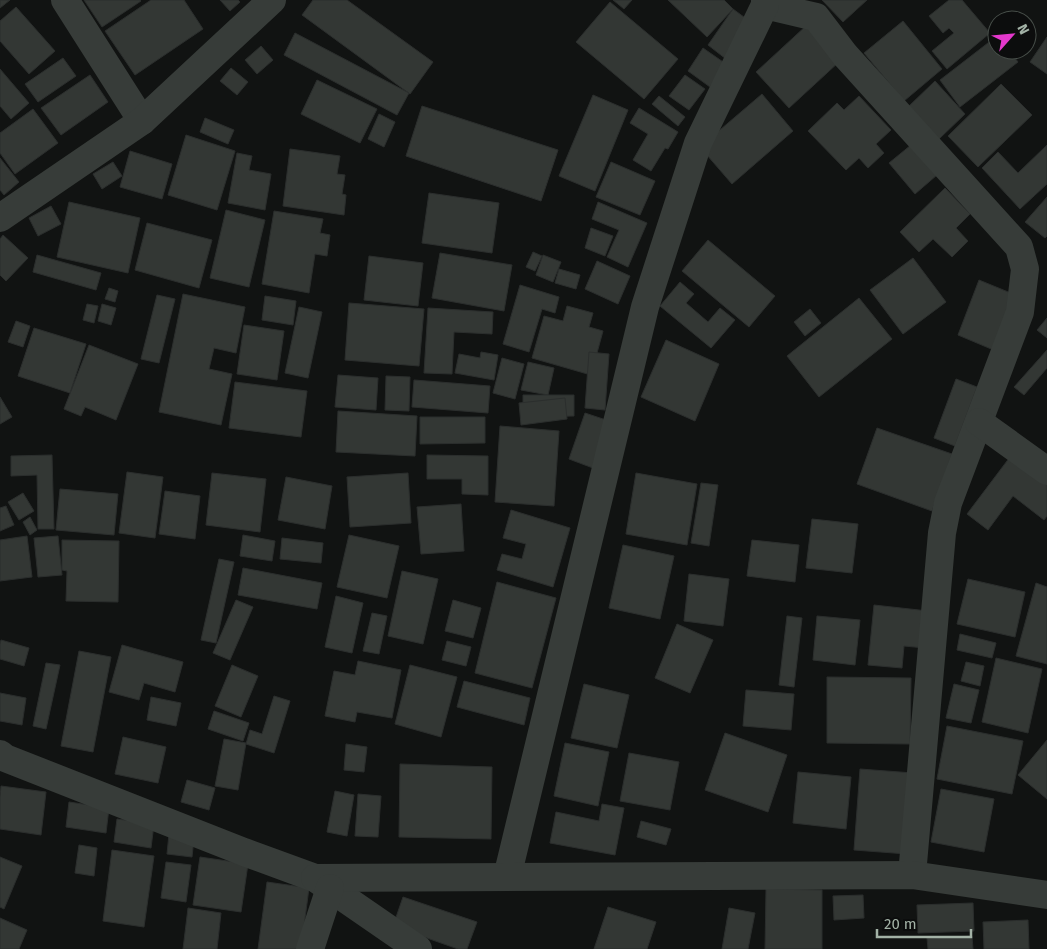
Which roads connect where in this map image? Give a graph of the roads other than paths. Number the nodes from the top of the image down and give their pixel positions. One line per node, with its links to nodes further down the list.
1 (65, 0): 4 (street)
2 (272, 0): 4 (street)
3 (765, 2): 6 (street); 10 (street)
4 (142, 121): 5 (street)
5 (0, 218)
6 (979, 422): 7 (street); 9 (street)
7 (1047, 471)
8 (2, 759): 11 (street)
9 (912, 875): 10 (street); 12 (street)
10 (507, 877): 11 (street)
11 (322, 883): 13 (street); 14 (street)
12 (1047, 895)
13 (310, 949)
14 (418, 949)

